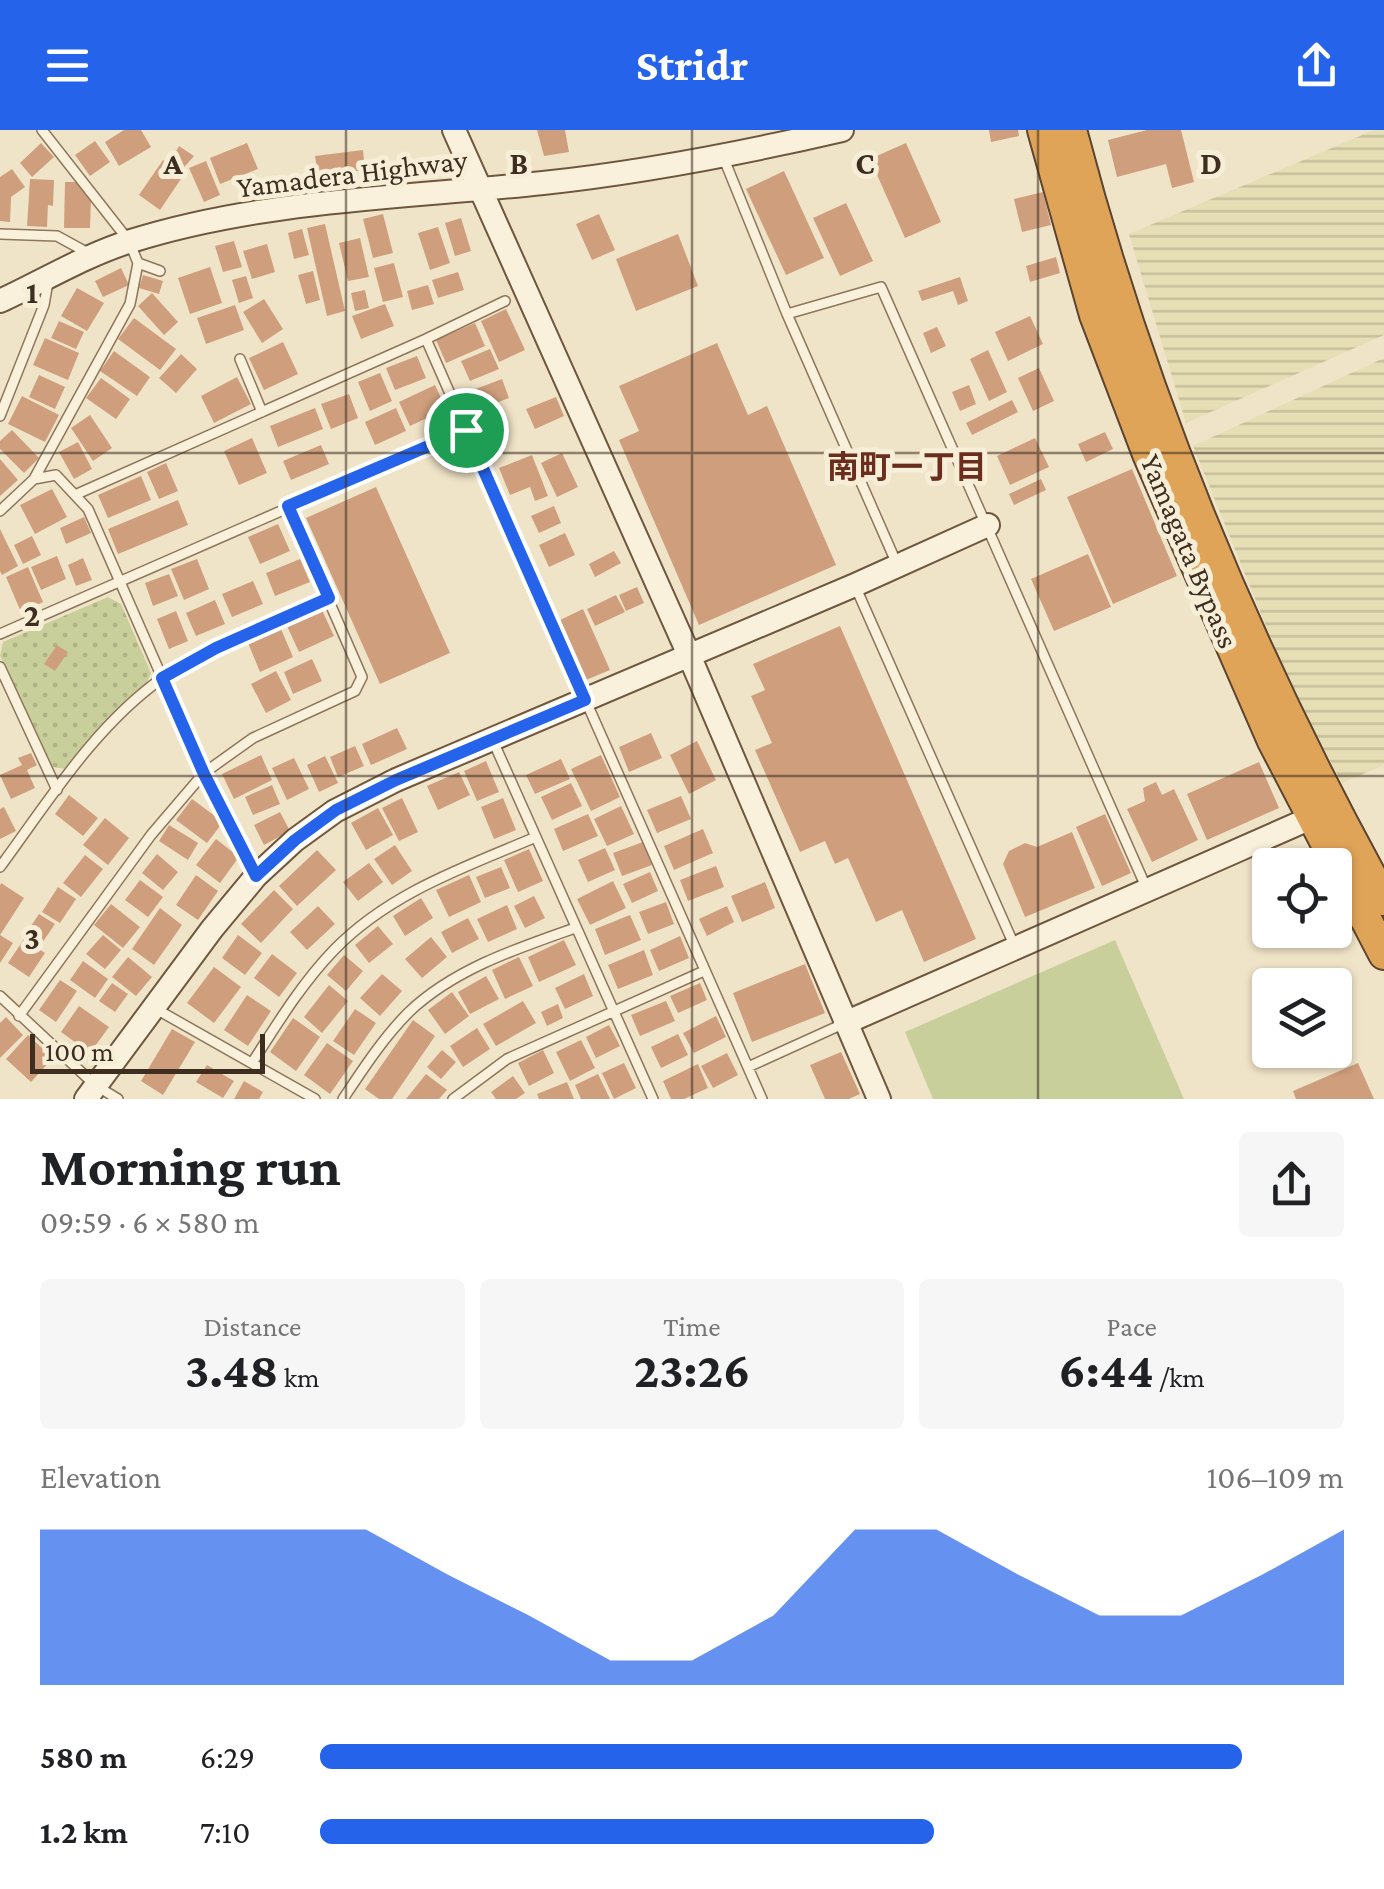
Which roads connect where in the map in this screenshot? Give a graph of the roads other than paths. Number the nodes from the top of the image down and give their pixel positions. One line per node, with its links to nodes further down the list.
1 (42, 130): 9 (lane)
2 (454, 130): 7 (street)
3 (842, 130): 6 (street, Yamadera Highway)
4 (1043, 130): 38 (highway, Yamagata Bypass)
5 (1072, 130): 43 (highway, Yamagata Bypass)
6 (723, 158): 7 (street, Yamadera Highway); 15 (lane)
7 (481, 188): 9 (street, Yamadera Highway); 31 (street)
8 (0, 234): 10 (lane)
9 (134, 252): 10 (street, Yamadera Highway); 11 (lane); 21 (lane)
10 (94, 257): 12 (street, Yamadera Highway)
11 (160, 270)
12 (49, 278): 13 (street, Yamadera Highway); 19 (lane)
13 (0, 301)
14 (505, 301): 16 (lane)
15 (788, 314): 25 (lane); 26 (lane)
16 (426, 339): 18 (lane); 20 (lane)
17 (240, 359): 18 (lane)
18 (262, 412): 22 (lane)
19 (0, 416)
20 (466, 430): 23 (lane); 34 (lane)
21 (34, 479): 22 (lane); 24 (lane)
22 (77, 494): 27 (lane)
23 (288, 506): 27 (lane); 29 (lane)
24 (0, 511)
25 (988, 525): 26 (street); 42 (lane)
26 (898, 566): 28 (street)
27 (118, 581): 30 (lane); 33 (lane)
28 (855, 585): 31 (street); 45 (lane)
29 (329, 598): 33 (lane); 36 (lane)
30 (0, 634)
31 (688, 655): 34 (street); 52 (street)
32 (0, 668): 37 (lane)
33 (162, 678): 36 (lane); 37 (lane)
34 (585, 700): 35 (street); 47 (lane)
35 (493, 741): 39 (lane); 41 (street)
36 (204, 774): 41 (lane); 51 (lane)
37 (57, 790): 40 (lane)
38 (1311, 818): 42 (street); 46 (highway, Yamagata Bypass)
39 (536, 837): 44 (lane); 53 (lane)
40 (0, 867)
41 (256, 876): 49 (street)
42 (1148, 890): 45 (street)
43 (1384, 900)
44 (575, 928): 50 (lane); 58 (lane)
45 (1015, 947): 52 (street)
46 (1384, 954)
47 (704, 970): 50 (lane); 54 (lane)
48 (0, 996): 51 (lane)
49 (154, 1008): 53 (lane); 55 (street)
50 (613, 1012): 59 (lane); 60 (lane)
51 (19, 1016): 55 (lane)
52 (845, 1023): 54 (lane); 62 (street)
53 (252, 1063): 57 (lane)
54 (748, 1067): 61 (lane)
55 (91, 1092): 56 (lane)
56 (118, 1099)
57 (314, 1099)
58 (343, 1099)
59 (454, 1099)
60 (653, 1099)
61 (762, 1099)
62 (879, 1099)

